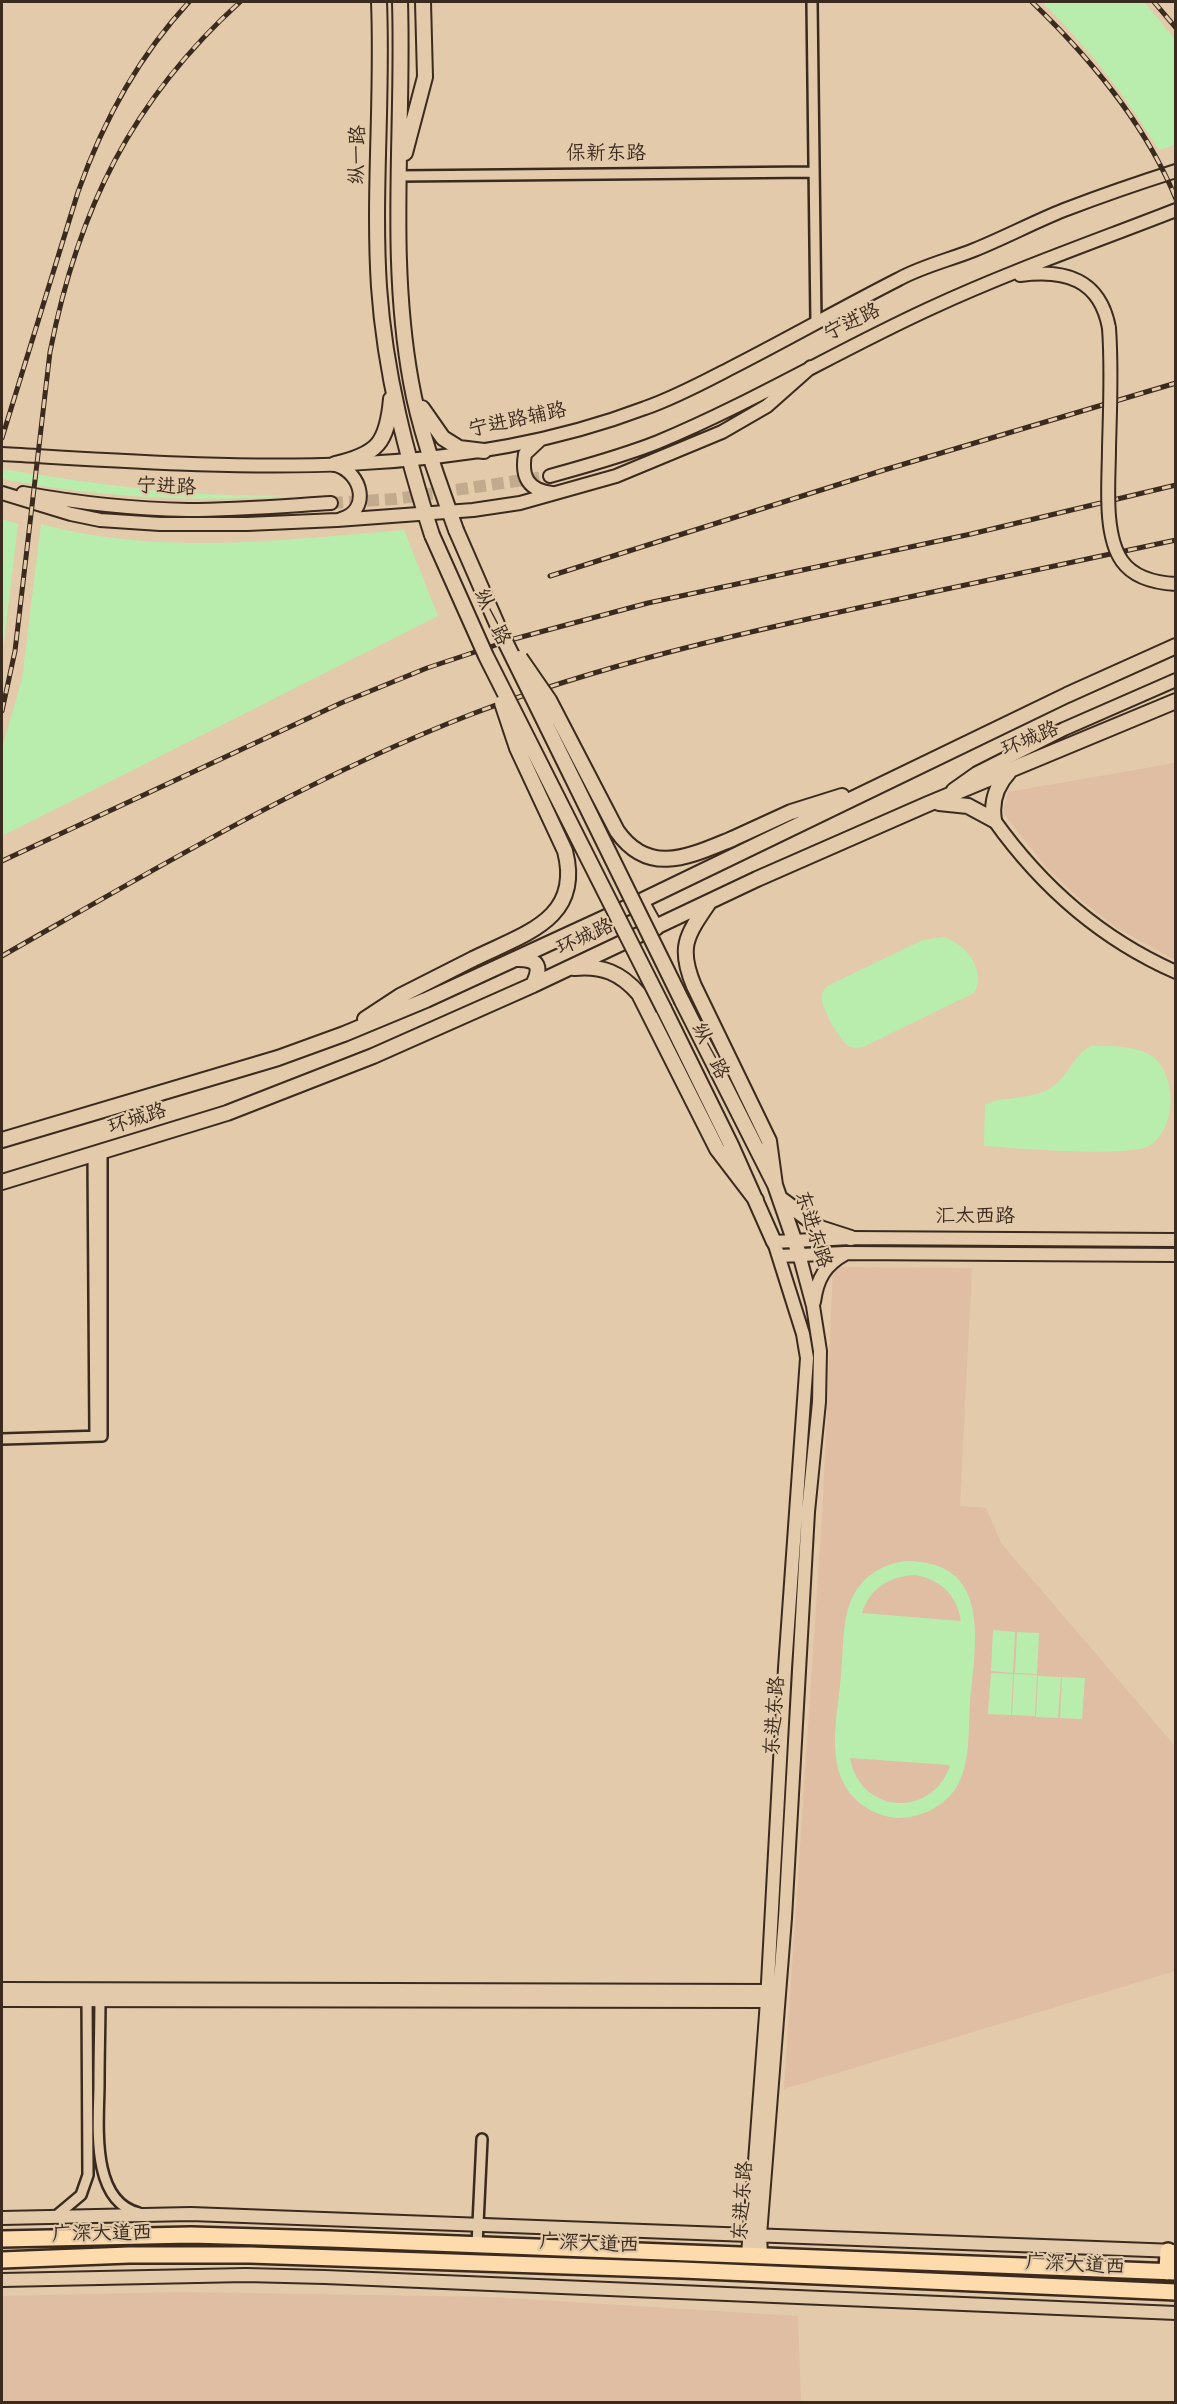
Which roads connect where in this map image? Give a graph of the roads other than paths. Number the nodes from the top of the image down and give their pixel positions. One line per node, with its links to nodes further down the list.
1 (379, 2): 13 (main road, 纵一路)
2 (400, 2): 7 (main road, 纵一路)
3 (423, 2): 7 (main road)
4 (812, 2): 6 (street)
5 (1176, 171): 10 (street, 宁进路辅路)
6 (813, 172): 7 (street, 保新东路); 10 (street)
7 (399, 176): 12 (main road, 纵一路)
8 (1176, 210): 9 (street, 宁进路)
9 (990, 282): 11 (street, 宁进路); 27 (street, bridge)
10 (816, 323): 14 (street, 宁进路辅路)
11 (811, 367): 20 (street, 宁进路); 22 (street)
12 (411, 384): 15 (main road); 17 (main road, 纵一路)
13 (392, 388): 18 (main road, 纵一路); 19 (main road)
14 (542, 439): 15 (street, 宁进路辅路); 22 (street)
15 (484, 451): 17 (street, 宁进路辅路)
16 (2, 453): 19 (street, 宁进路辅路)
17 (430, 457): 18 (street, 宁进路辅路); 24 (main road, 纵一路)
18 (408, 459): 19 (street, 宁进路辅路); 25 (main road, 纵一路)
19 (335, 464): 26 (street)
20 (550, 476)
21 (2, 491): 23 (street, 宁进路); 26 (street)
22 (556, 493): 24 (street)
23 (331, 503)
24 (449, 511): 25 (street); 28 (main road, 纵一路, bridge)
25 (425, 513): 26 (street); 30 (main road, 纵一路, bridge)
26 (337, 520)
27 (1176, 584)
28 (500, 631): 34 (main road, bridge); 51 (main road, 纵一路, bridge)
29 (1176, 646): 34 (main road, 环城路)
30 (486, 656): 47 (main road, bridge); 52 (main road, 纵一路, bridge)
31 (1176, 680): 35 (street)
32 (1176, 701): 33 (main road, 环城路)
33 (1009, 772): 35 (main road, 环城路); 37 (main road)
34 (876, 787): 38 (main road, 环城路)
35 (943, 798): 36 (main road, 环城路)
36 (928, 804): 37 (main road); 39 (main road, 环城路)
37 (994, 820): 43 (street)
38 (641, 901): 40 (main road); 41 (main road, 环城路)
39 (708, 903): 40 (main road, 环城路); 45 (main road)
40 (656, 928): 42 (main road, 环城路)
41 (518, 959): 44 (main road); 47 (main road, 环城路)
42 (566, 969): 44 (main road, 环城路); 46 (main road)
43 (1176, 972)
44 (533, 986): 49 (main road, 环城路)
45 (694, 986): 46 (main road); 51 (main road)
46 (648, 1008): 52 (main road)
47 (344, 1034): 48 (main road)
48 (2, 1140)
49 (98, 1154): 50 (main road, 环城路); 62 (street)
50 (2, 1182)
51 (778, 1192): 53 (main road); 54 (main road, 东进东路)
52 (756, 1200): 56 (main road, 东进东路)
53 (851, 1238): 54 (street, 汇太西路); 55 (street, 汇太西路)
54 (795, 1240): 56 (street, 汇太西路); 58 (main road, 东进东路)
55 (1176, 1240)
56 (774, 1242): 60 (street, 东进东路)
57 (845, 1253): 58 (street, 汇太西路); 59 (street, 汇太西路); 61 (street)
58 (799, 1254): 60 (street, 汇太西路); 61 (street, 东进东路)
59 (1176, 1255)
60 (779, 1256): 65 (street, 东进东路)
61 (813, 1306): 65 (street, 东进东路)
62 (2, 1439)
63 (2, 1989): 64 (street)
64 (93, 1994): 65 (street); 66 (street); 68 (street); 69 (street)
65 (773, 1996): 72 (street, 东进东路)
66 (2, 2000)
67 (482, 2139): 71 (street)
68 (147, 2214): 69 (street); 71 (street)
69 (56, 2217): 70 (street)
70 (2, 2218)
71 (478, 2225): 72 (street); 74 (street)
72 (755, 2235): 75 (street); 76 (street, 东进东路)
73 (2, 2239): 74 (highway, 广深大道西)
74 (477, 2245): 76 (highway, 广深大道西)
75 (1172, 2251): 79 (highway)
76 (754, 2255): 79 (highway, 广深大道西)
77 (2, 2259): 78 (highway, 广深大道西)
78 (448, 2261): 81 (street); 82 (highway, 广深大道西)
79 (1171, 2272)
80 (2, 2280): 81 (street)
81 (447, 2282): 85 (street)
82 (1129, 2291): 83 (highway, 广深大道西); 84 (highway)
83 (1176, 2292)
84 (1176, 2300)
85 (1176, 2313)

